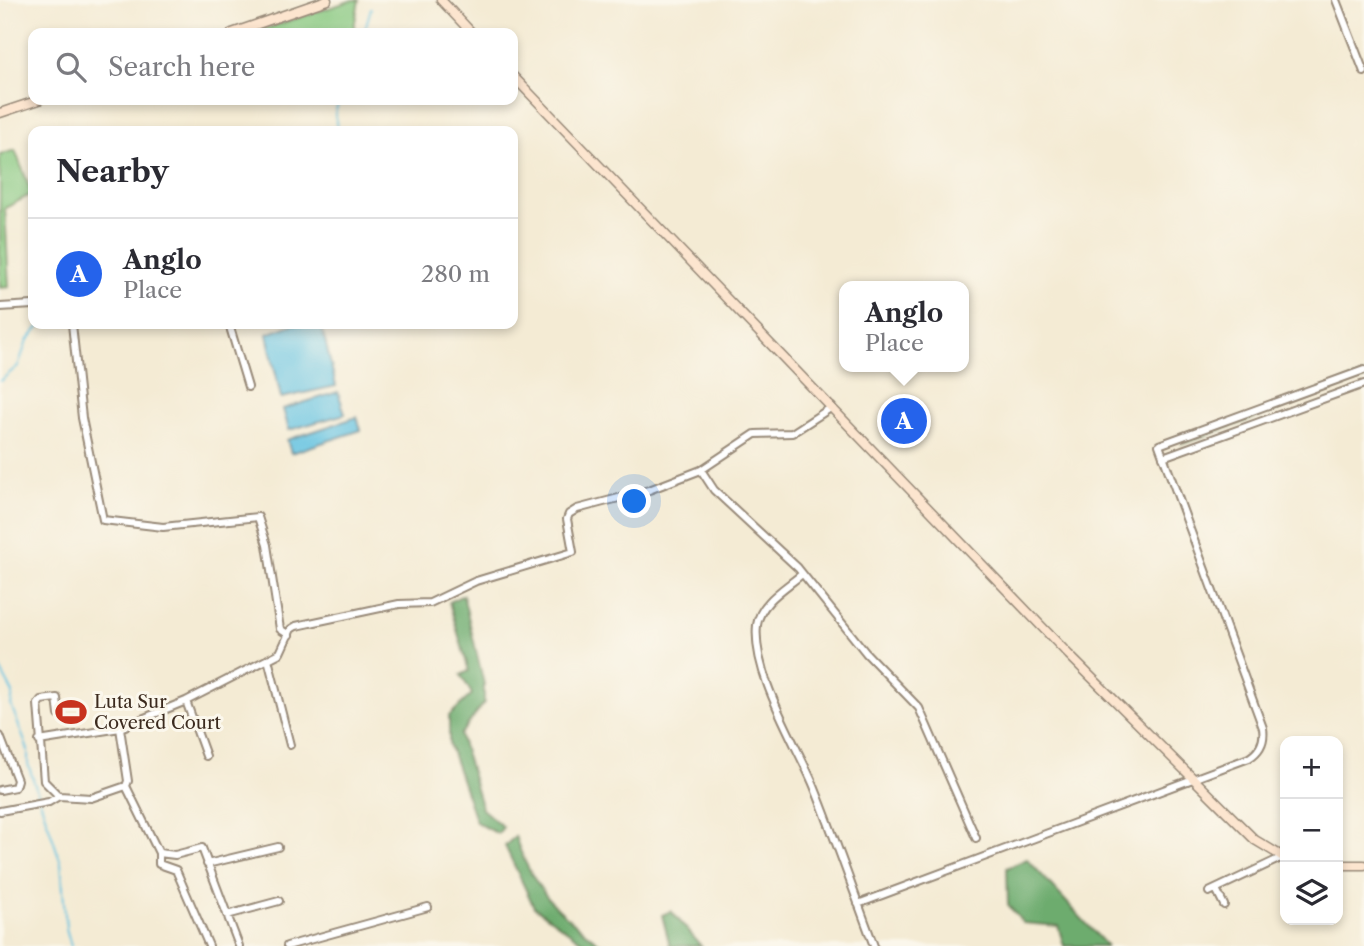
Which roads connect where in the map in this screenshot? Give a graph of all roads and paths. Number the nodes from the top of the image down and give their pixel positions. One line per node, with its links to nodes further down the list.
1 (304, 0): 5 (street)
2 (327, 0): 5 (street)
3 (441, 0): 7 (street)
4 (1336, 0): 8 (street)
5 (313, 5): 6 (street)
6 (246, 28)
7 (467, 28)
8 (1364, 72)
9 (518, 81): 19 (street)
10 (28, 104): 11 (street)
11 (0, 114)
12 (28, 305): 13 (street)
13 (0, 307)
14 (73, 329): 23 (street)
15 (231, 329): 18 (street)
16 (1364, 370): 20 (street)
17 (1364, 384): 20 (street)
18 (248, 387)
19 (832, 407): 21 (street); 32 (street)
20 (1163, 457): 32 (street)
21 (701, 470): 22 (street); 23 (street)
22 (803, 574): 37 (street); 48 (street)
23 (289, 635): 24 (street)
24 (268, 659): 25 (street); 30 (street)
25 (186, 701): 27 (street); 31 (street)
26 (59, 715): 29 (street)
27 (120, 729): 29 (street); 33 (street)
28 (0, 736): 34 (street)
29 (38, 741): 35 (street)
30 (290, 745)
31 (206, 756)
32 (1192, 779): 40 (street); 48 (street)
33 (126, 786): 35 (street); 39 (street)
34 (0, 790)
35 (59, 796): 36 (street)
36 (0, 811)
37 (976, 838)
38 (278, 847): 42 (street)
39 (159, 853): 42 (street); 52 (street)
40 (1280, 856)
41 (1280, 860): 45 (street)
42 (206, 864): 51 (street)
43 (1343, 865): 44 (street)
44 (1364, 865)
45 (1216, 888): 46 (street); 49 (street)
46 (1209, 892)
47 (279, 901): 51 (street)
48 (858, 904): 55 (street)
49 (1224, 905)
50 (428, 907): 54 (street)
51 (227, 915): 53 (street)
52 (209, 946)
53 (239, 946)
54 (287, 946)
55 (874, 946)

